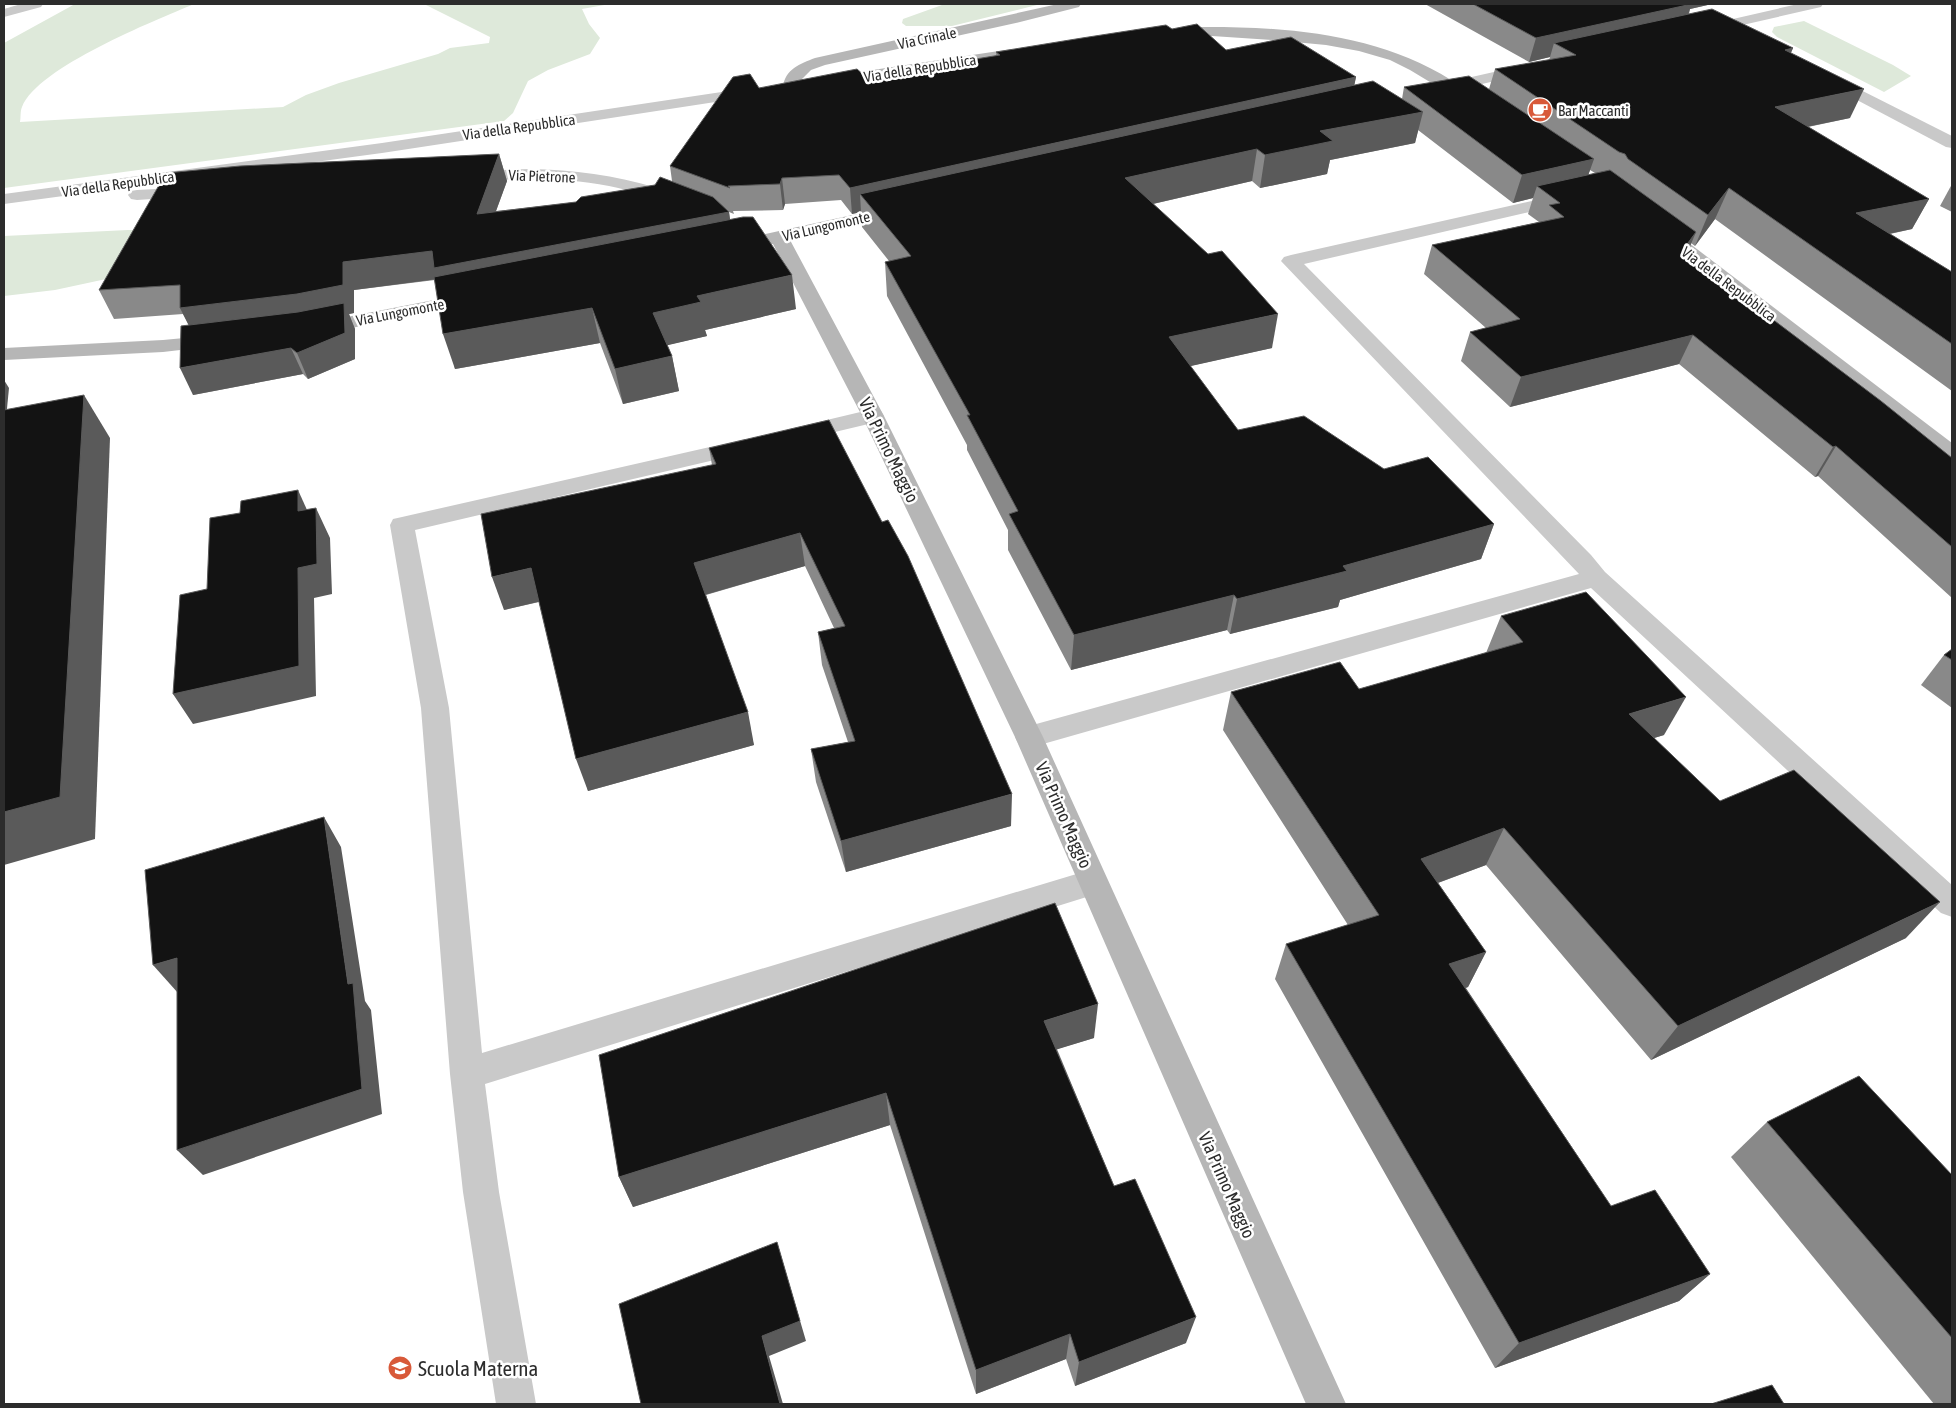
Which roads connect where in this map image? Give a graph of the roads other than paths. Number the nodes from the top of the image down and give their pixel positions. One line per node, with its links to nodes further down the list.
1 (36, 4): 4 (street)
2 (1074, 4): 13 (street, Via Crinale)
3 (1816, 4): 5 (street)
4 (4, 13)
5 (1729, 25): 6 (street); 8 (street)
6 (1690, 33)
7 (1152, 34): 12 (street)
8 (1746, 34)
9 (1023, 52): 13 (street, Via della Repubblica)
10 (1545, 65): 12 (street)
11 (1813, 70): 16 (street)
12 (1451, 86): 14 (street); 15 (street)
13 (792, 87): 21 (street, Via della Repubblica)
14 (1432, 91)
15 (1486, 110)
16 (1952, 143)
17 (450, 177): 22 (street, Via Pietrone)
18 (204, 191): 20 (street)
19 (1586, 194): 33 (street)
20 (137, 195)
21 (4, 199)
22 (689, 204)
23 (916, 206): 25 (street, Via Lungomonte)
24 (1645, 219): 32 (street, Via della Repubblica)
25 (780, 236): 26 (street, Via Lungomonte); 31 (street, Via Primo Maggio)
26 (713, 251)
27 (492, 294): 28 (street, Via Lungomonte)
28 (299, 331)
29 (234, 339): 30 (street)
30 (4, 354)
31 (873, 416): 34 (street, Via Primo Maggio); 37 (street)
32 (1952, 454)
33 (1596, 578): 34 (street); 36 (street)
34 (1029, 737): 35 (street, Via Primo Maggio)
35 (1093, 882): 37 (street); 39 (street, Via Primo Maggio)
36 (1952, 904)
37 (467, 1074): 38 (street)
38 (516, 1404)
39 (1326, 1404)

